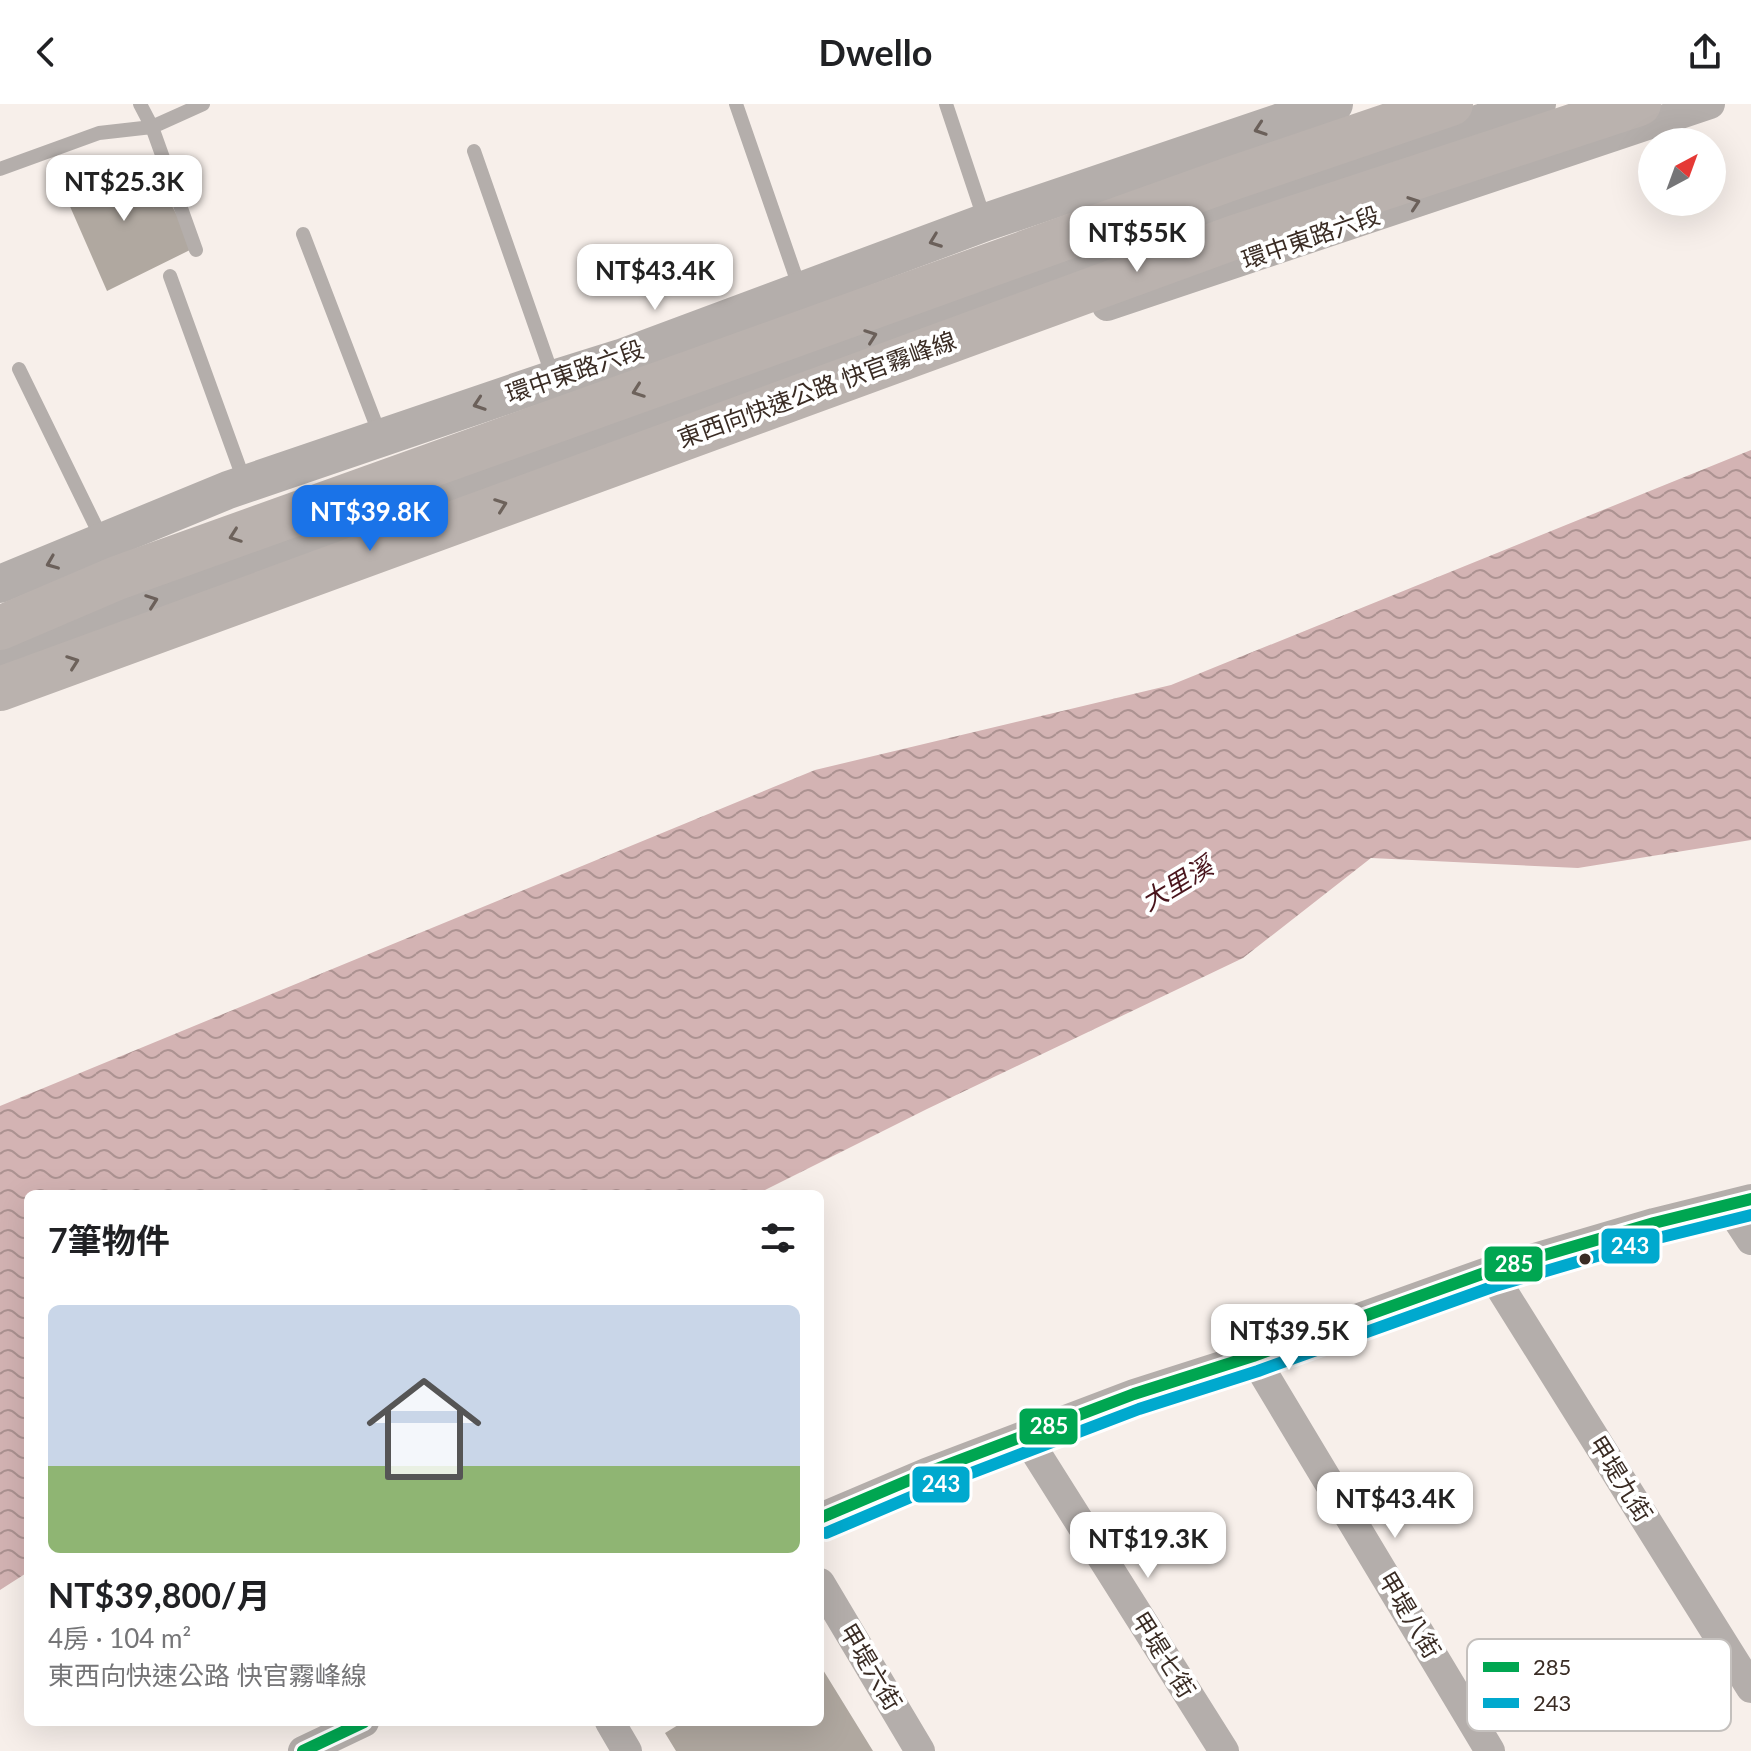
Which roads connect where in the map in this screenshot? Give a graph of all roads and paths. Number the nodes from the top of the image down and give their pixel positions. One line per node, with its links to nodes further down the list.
1 (140, 104): 11 (lane)
2 (203, 104): 11 (lane)
3 (736, 104): 18 (lane)
4 (946, 104): 14 (lane)
5 (1334, 104): 10 (street, 環中東路六段)
6 (1451, 104): 26 (highway, one-way to 26)
7 (1537, 104): 21 (street, 環中東路六段, one-way to 7)
8 (1639, 104): 28 (highway, 東西向快速公路 快官霧峰線, one-way to 8, bridge)
9 (1710, 104): 21 (street, 環中東路六段, one-way to 9)
10 (1295, 110): 14 (street, 環中東路六段, one-way to 14)
11 (152, 127): 13 (lane); 16 (lane)
12 (474, 151): 20 (lane)
13 (0, 169)
14 (986, 222): 18 (street, 環中東路六段, one-way to 18)
15 (303, 234): 22 (lane)
16 (196, 250)
17 (170, 276): 23 (lane)
18 (800, 291): 20 (street, 環中東路六段)
19 (19, 369): 24 (lane)
20 (554, 379): 22 (street, 環中東路六段, one-way to 22)
21 (719, 391): 27 (street, 環中東路六段, one-way to 21)
22 (381, 438): 23 (street, 環中東路六段)
23 (245, 484): 24 (street, 環中東路六段)
24 (103, 541): 25 (street, 環中東路六段, one-way to 25)
25 (0, 584)
26 (0, 628)
27 (0, 657)
28 (0, 689)
29 (1740, 1202): 30 (street); 31 (street)
30 (1751, 1240)
31 (1490, 1271): 32 (street); 36 (street, 甲堤九街)
32 (1253, 1356): 33 (street); 39 (street, 甲堤八街)
33 (1026, 1437): 34 (street); 46 (street, 甲堤七街)
34 (824, 1516)
35 (824, 1590): 45 (street, 甲堤六街)
36 (1720, 1639)
37 (1731, 1656): 38 (street, 甲堤九街)
38 (1751, 1688)
39 (1467, 1713)
40 (357, 1726): 43 (street)
41 (612, 1726): 44 (street)
42 (1478, 1731): 47 (street, 甲堤八街)
43 (322, 1747)
44 (627, 1751)
45 (920, 1751)
46 (1224, 1751)
47 (1490, 1751)

